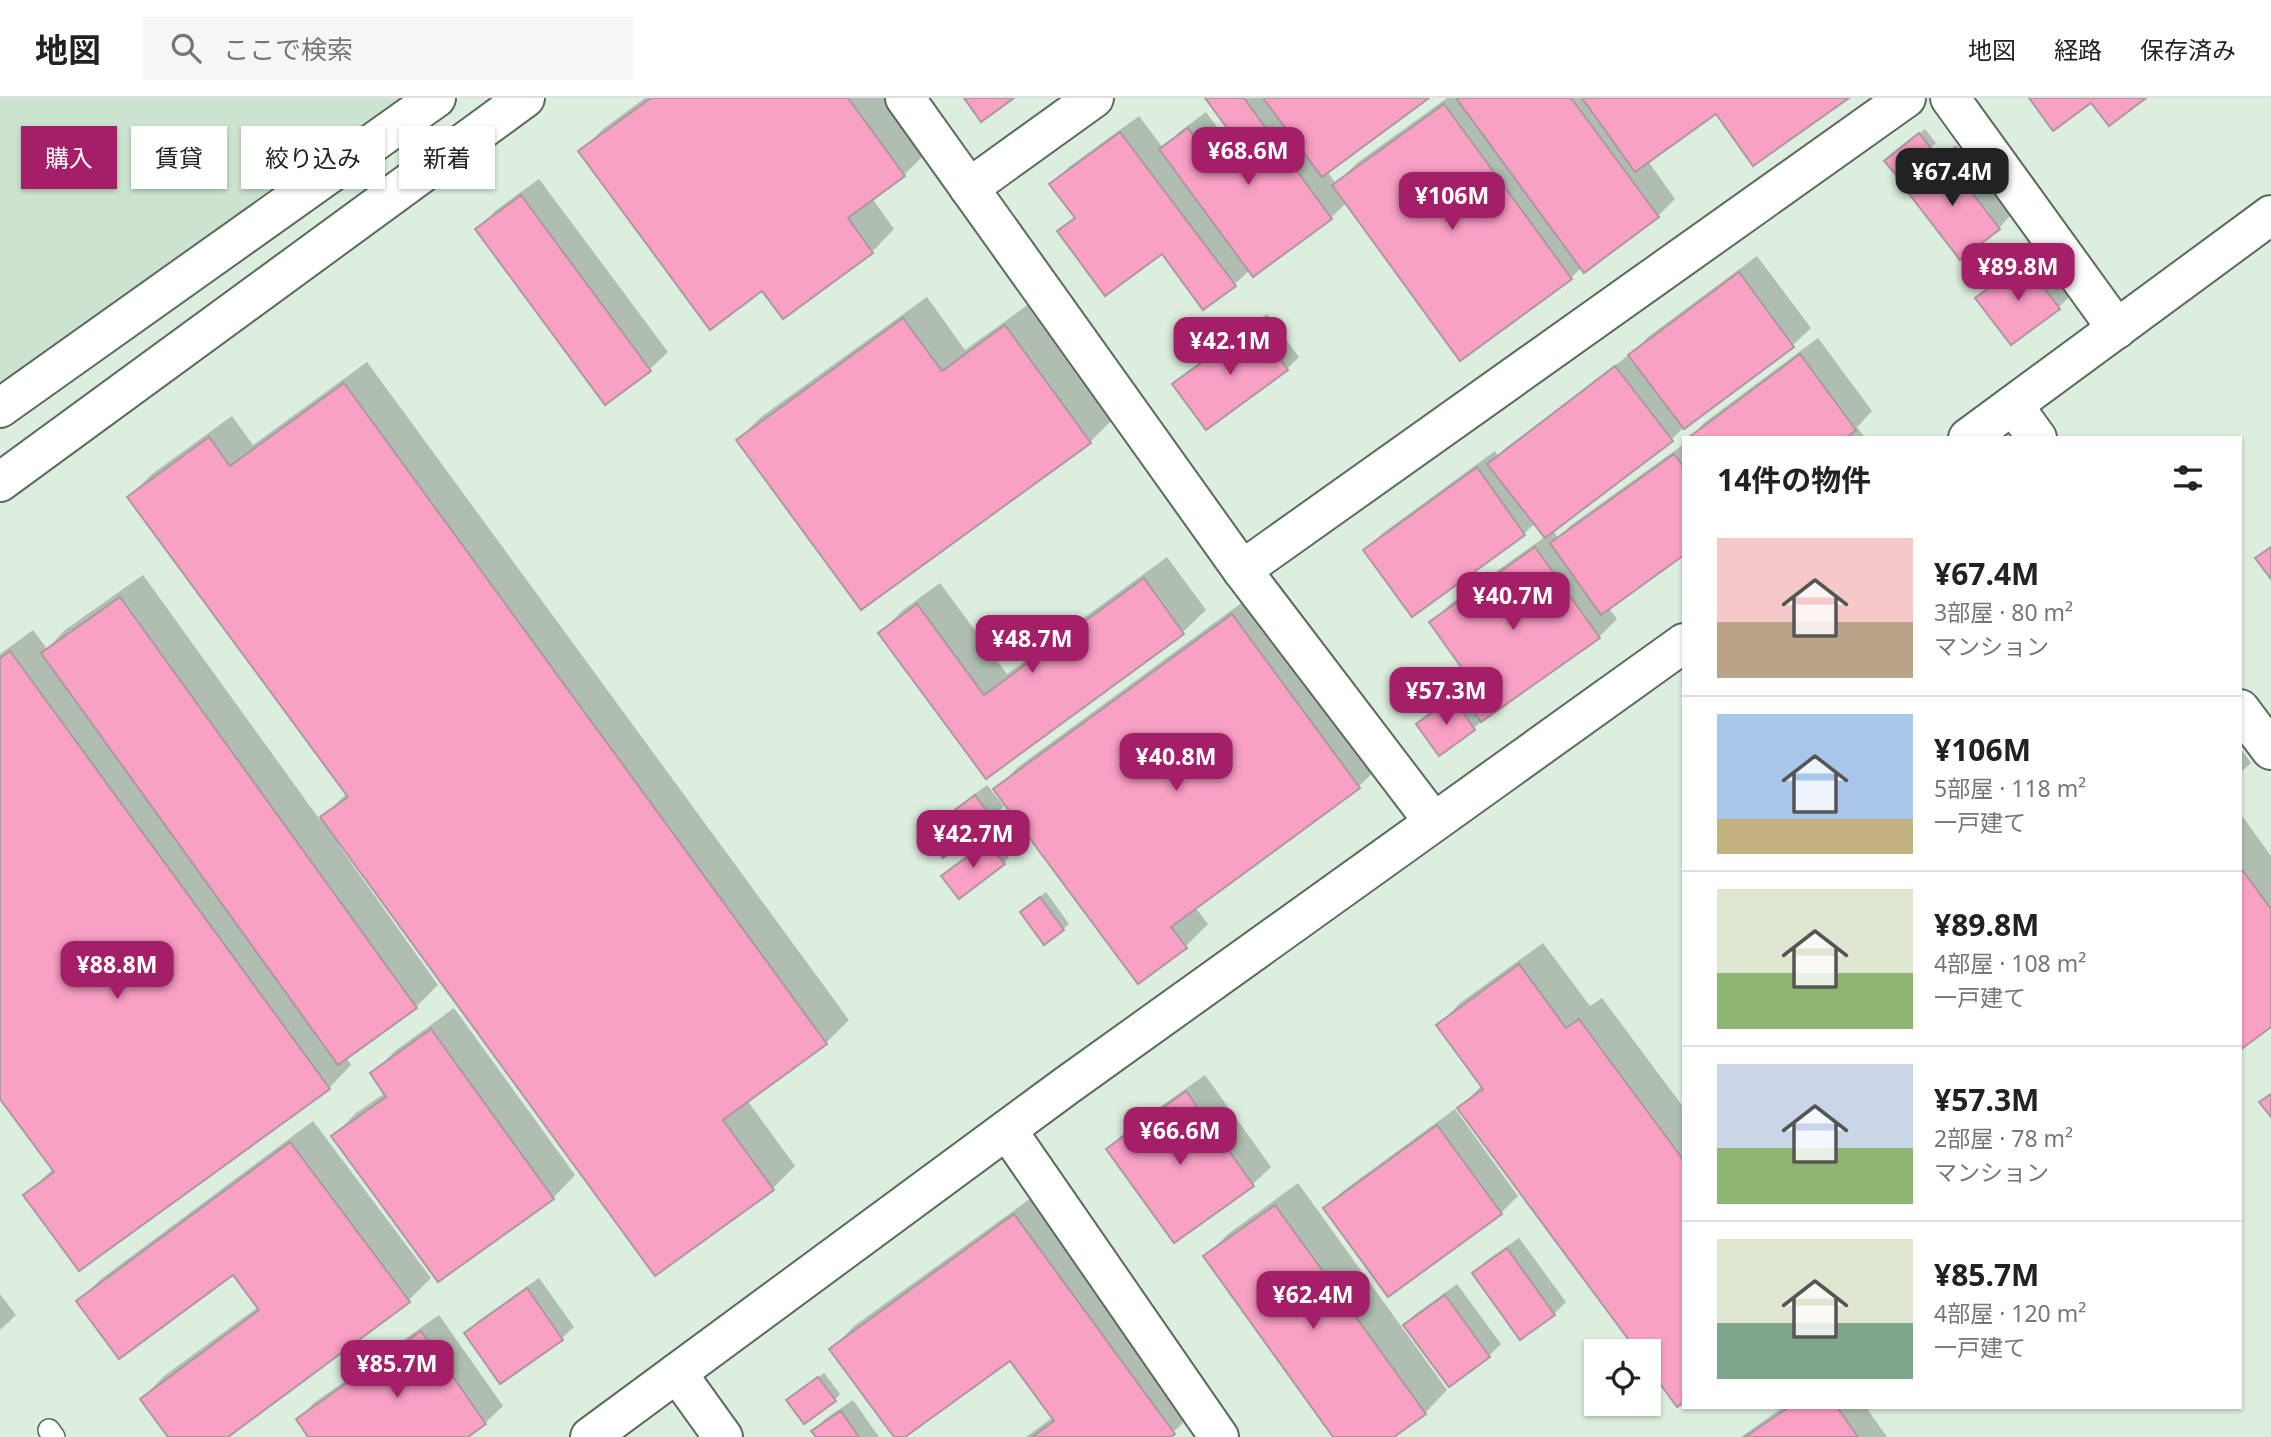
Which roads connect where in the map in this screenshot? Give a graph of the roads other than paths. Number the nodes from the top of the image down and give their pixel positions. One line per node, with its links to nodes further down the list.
1 (436, 98): 11 (street)
2 (525, 98): 14 (street)
3 (905, 98): 7 (street)
4 (1094, 98): 7 (street)
5 (1906, 98): 15 (street)
6 (1950, 98): 9 (street)
7 (969, 188): 15 (street)
8 (2271, 215): 9 (street)
9 (2117, 329): 10 (street)
10 (2012, 405): 12 (street); 13 (street)
11 (0, 408)
12 (1971, 436)
13 (2035, 436)
14 (0, 482)
15 (1242, 570): 19 (street)
16 (1682, 644): 19 (street)
17 (2242, 712): 18 (street)
18 (2271, 750)
19 (1433, 821): 20 (street)
20 (1007, 1130): 21 (street); 24 (street)
21 (677, 1373): 22 (street); 23 (street)
22 (590, 1437)
23 (723, 1437)
24 (1219, 1437)

